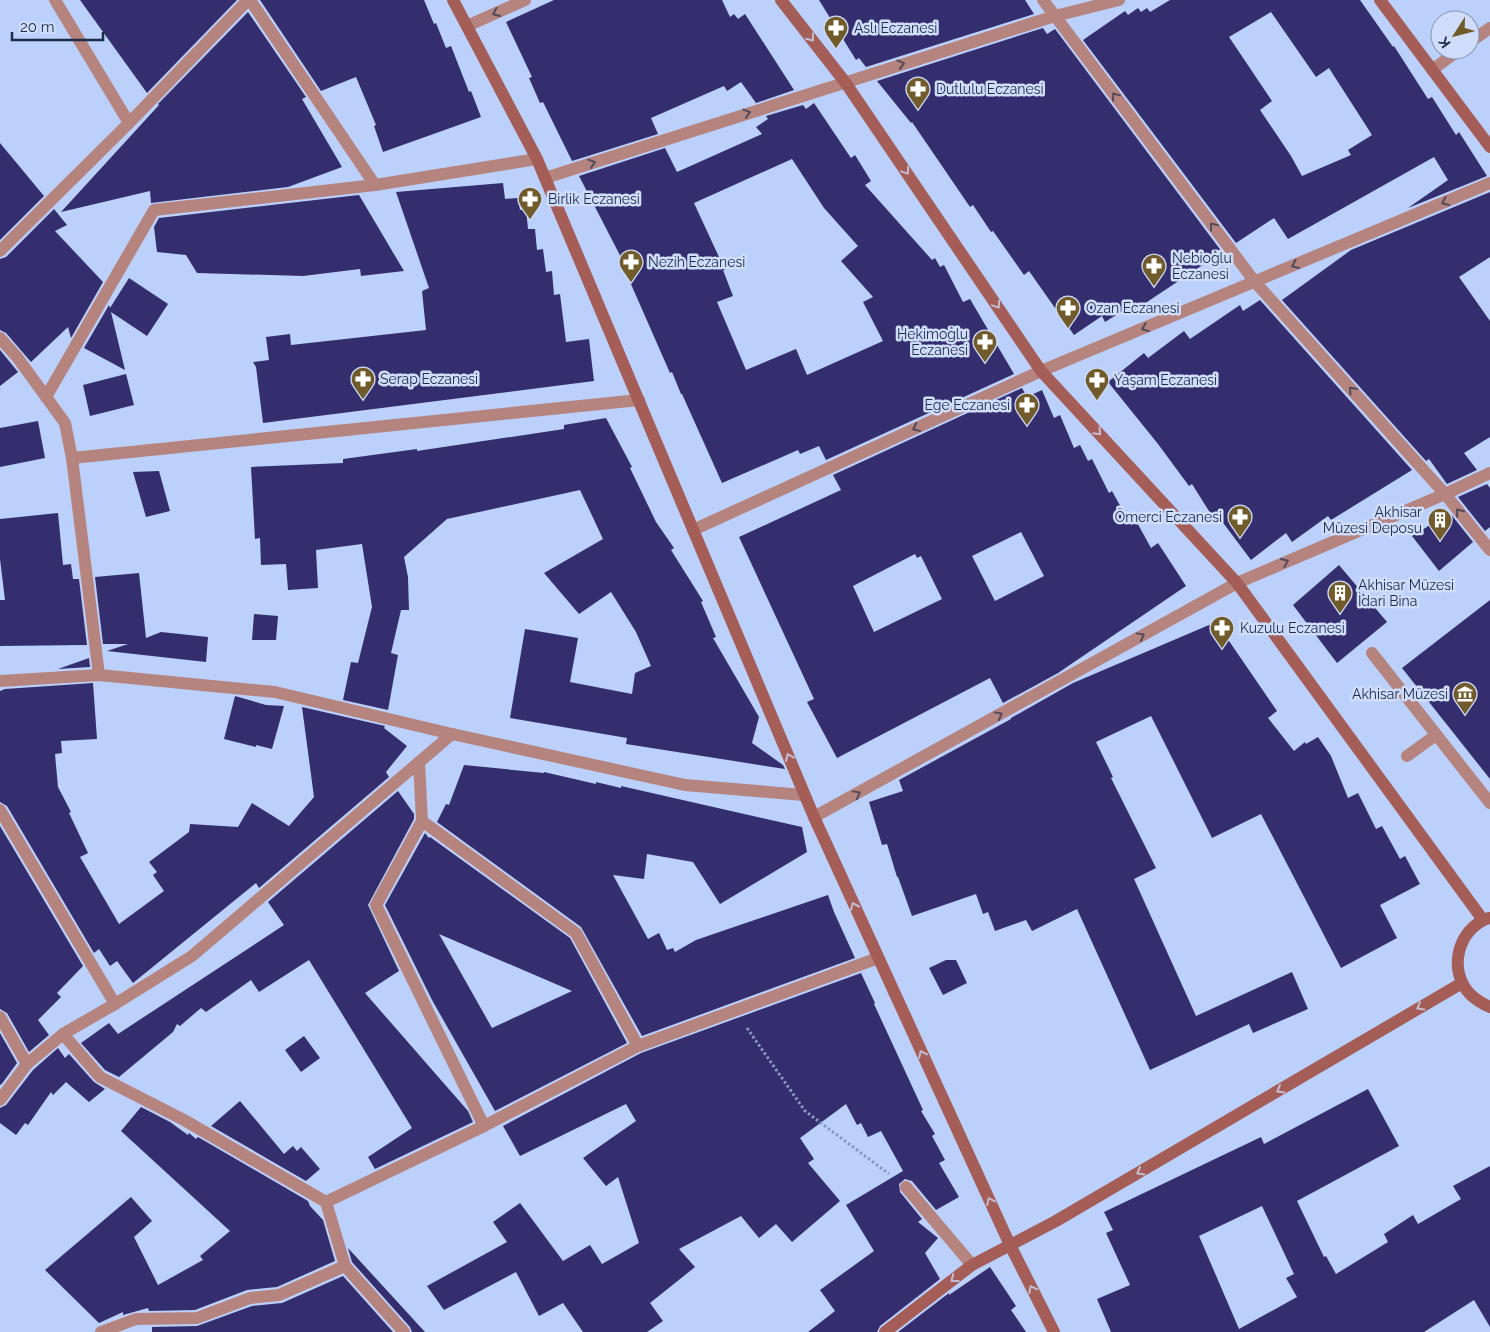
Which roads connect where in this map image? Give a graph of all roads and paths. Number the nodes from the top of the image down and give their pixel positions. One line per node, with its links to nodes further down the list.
1 (55, 0): 14 (street)
2 (249, 0): 14 (street); 19 (street)
3 (453, 0): 10 (street)
4 (525, 0): 10 (street, one-way to 10)
5 (781, 0): 13 (street, one-way to 13)
6 (1043, 0): 9 (street)
7 (1119, 0): 9 (street)
8 (1380, 0): 12 (street)
9 (1055, 16): 13 (street, one-way to 9); 21 (street, one-way to 9)
10 (467, 26): 16 (street)
11 (1446, 60): 12 (street)
12 (1432, 70): 15 (street)
13 (845, 82): 17 (street, one-way to 13); 23 (street, one-way to 23)
14 (128, 123): 20 (street)
15 (1490, 147)
16 (537, 159): 17 (street); 19 (street)
17 (546, 178): 25 (street)
18 (1490, 183): 21 (street, one-way to 21)
19 (375, 185): 24 (street)
20 (0, 251)
21 (1255, 282): 23 (street, one-way to 23); 28 (street, one-way to 21)
22 (0, 338): 24 (street)
23 (1041, 371): 29 (street, one-way to 29); 31 (street, one-way to 31)
24 (46, 397): 26 (street)
25 (639, 400): 26 (street); 29 (street)
26 (72, 458): 33 (street)
27 (1490, 473): 28 (street)
28 (1445, 494): 30 (street, one-way to 28); 31 (street, one-way to 28)
29 (693, 530): 39 (street, one-way to 29)
30 (1490, 550)
31 (1237, 583): 42 (street, one-way to 31); 44 (street)
32 (1372, 653): 36 (street)
33 (99, 675): 34 (street); 35 (street)
34 (0, 681)
35 (452, 734): 38 (street); 39 (street)
36 (1436, 735): 37 (street); 40 (street)
37 (1407, 756)
38 (419, 762): 43 (street); 47 (street)
39 (804, 795): 42 (street)
40 (1490, 803)
41 (0, 810): 47 (street)
42 (814, 817): 45 (street, one-way to 42)
43 (422, 821): 52 (street); 55 (street)
44 (1486, 919): 46 (street)
45 (878, 958): 49 (street); 58 (street, one-way to 45)
46 (1462, 983): 48 (street); 58 (street, one-way to 58)
47 (115, 1004): 51 (street)
48 (1490, 1007)
49 (734, 1012): 52 (street); 56 (path)
50 (0, 1017): 53 (street)
51 (63, 1034): 53 (street); 57 (street)
52 (638, 1046): 55 (street)
53 (27, 1064): 54 (street)
54 (0, 1100)
55 (484, 1126): 57 (street)
56 (906, 1188): 59 (street)
57 (326, 1202): 60 (street)
58 (1010, 1245): 59 (street); 64 (street, one-way to 58)
59 (972, 1265): 63 (street, one-way to 63)
60 (344, 1266): 61 (street); 62 (street)
61 (101, 1332)
62 (404, 1332)
63 (886, 1332)
64 (1054, 1332)

